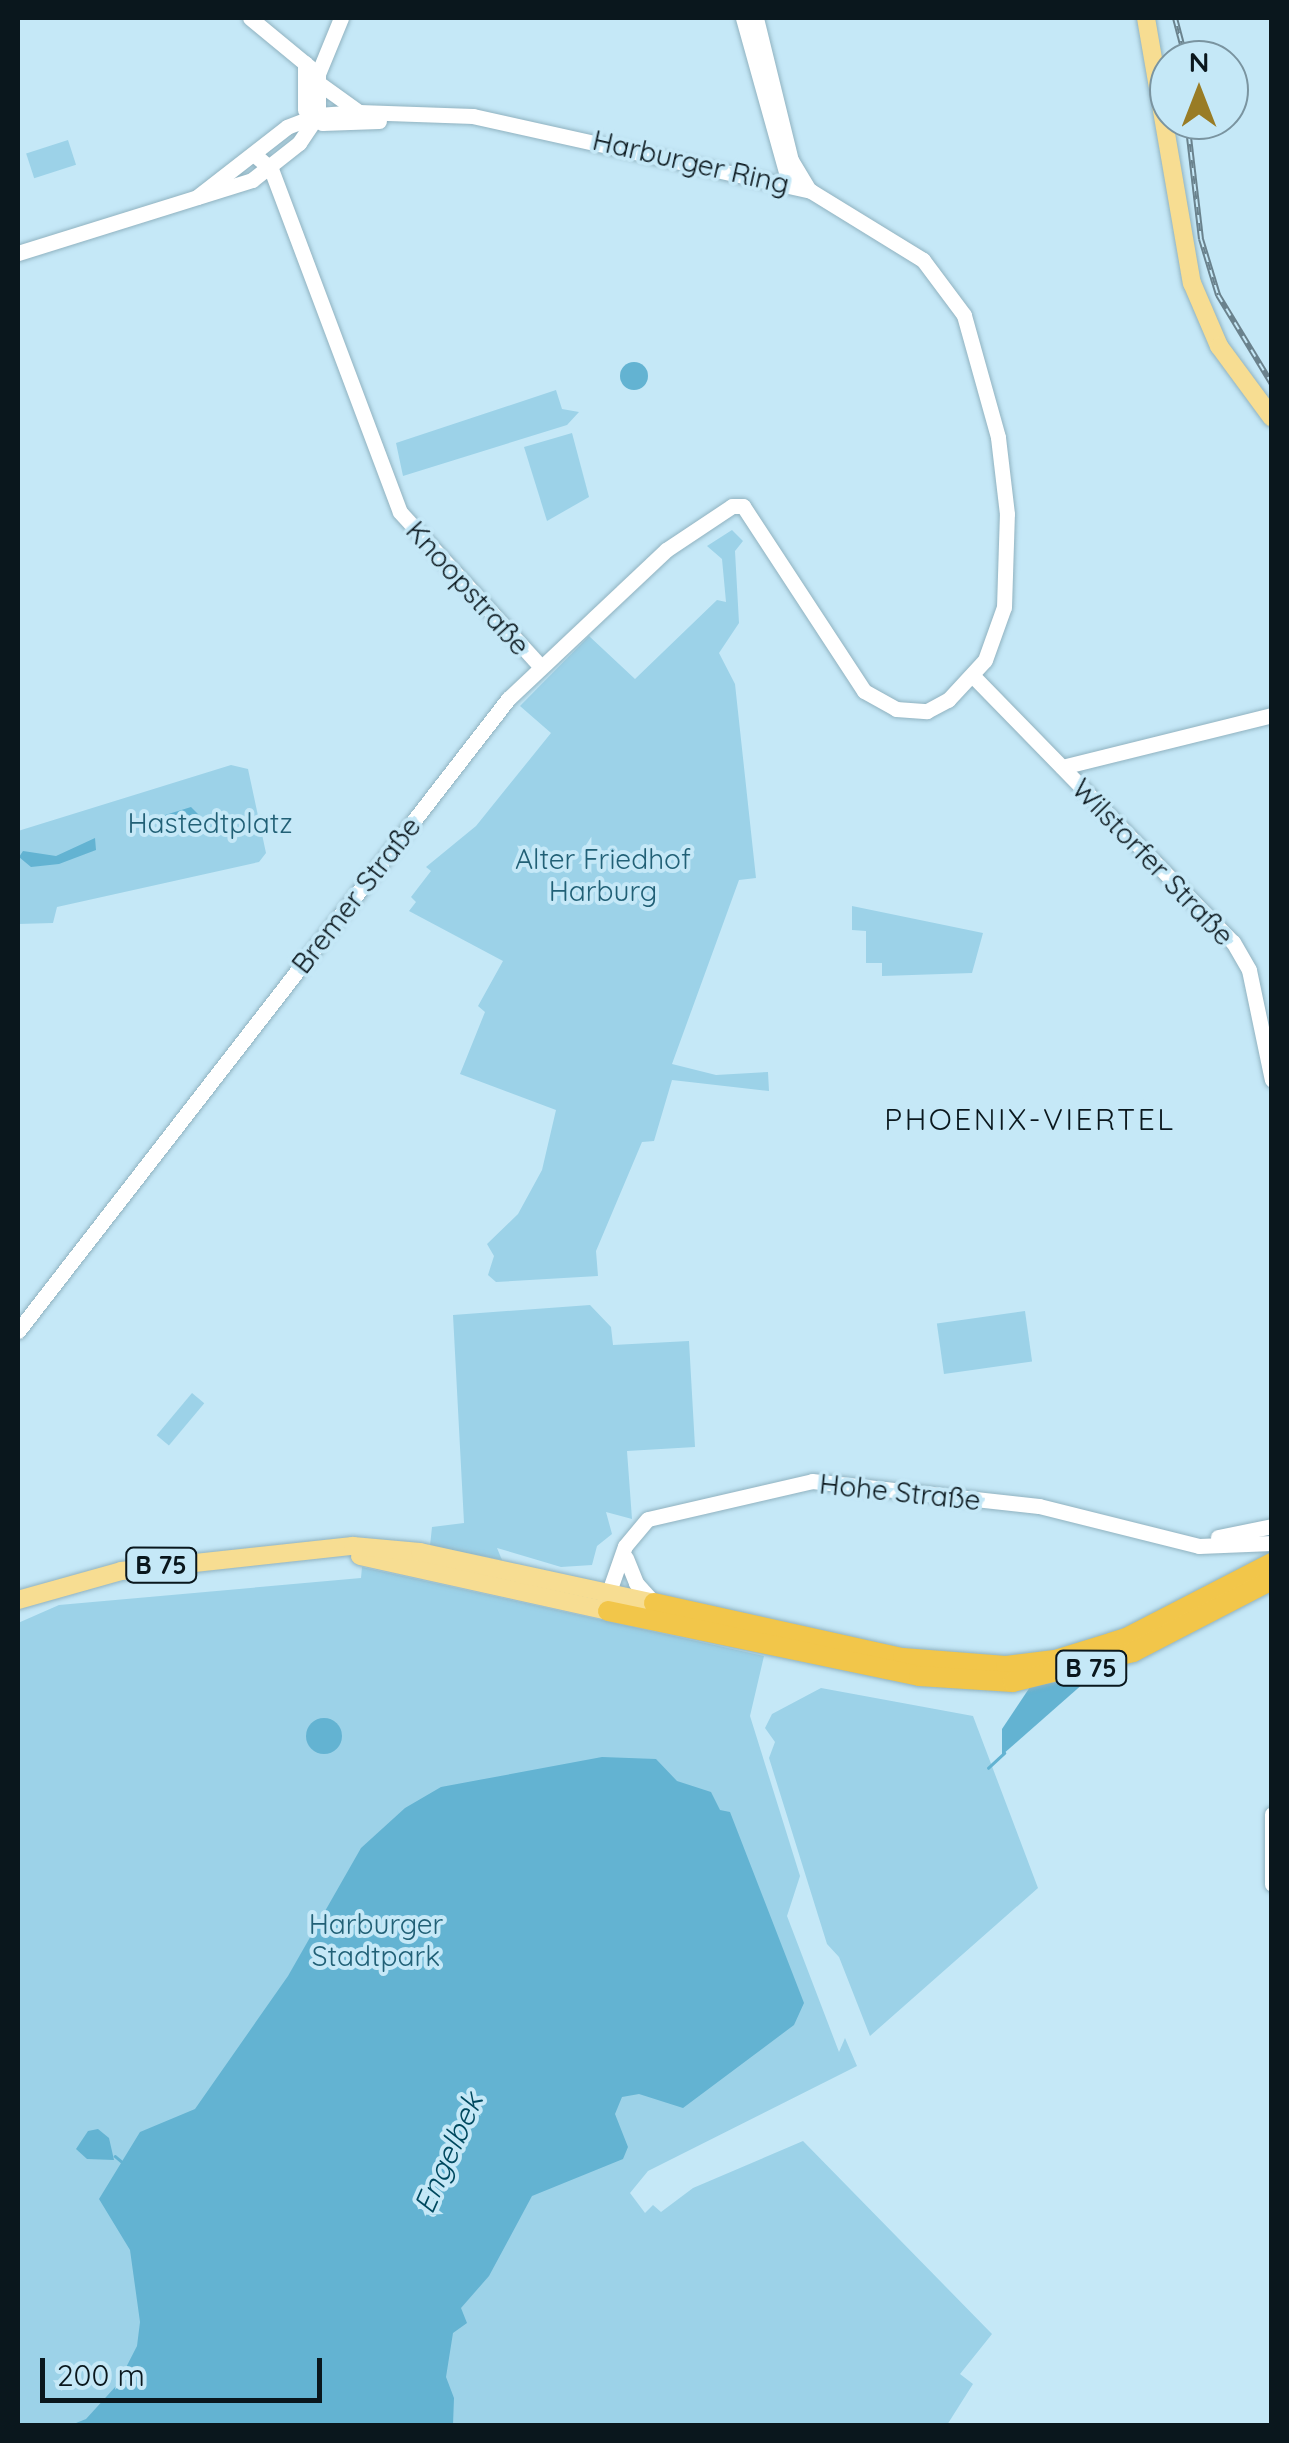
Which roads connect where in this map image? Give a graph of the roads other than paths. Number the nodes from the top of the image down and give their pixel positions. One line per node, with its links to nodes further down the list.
1 (250, 18): 6 (main road)
2 (341, 18): 6 (main road)
3 (743, 18): 14 (main road)
4 (756, 18): 14 (main road)
5 (1146, 18): 18 (main road)
6 (314, 74): 7 (main road); 9 (main road); 9 (main road)
7 (360, 112): 8 (main road, Harburger Ring); 9 (main road, Harburger Ring)
8 (417, 112): 10 (main road, Harburger Ring); 15 (main road, Harburger Ring)
9 (306, 116): 10 (main road, Harburger Ring); 11 (main road); 12 (main road); 13 (main road)
10 (338, 124): 11 (main road)
11 (299, 143): 13 (main road)
12 (256, 156): 13 (main road); 16 (main road)
13 (271, 169): 16 (main road); 19 (main road, Knoopstraße)
14 (782, 170): 15 (main road, Harburger Ring); 15 (main road); 20 (main road, Harburger Ring)
15 (746, 173)
16 (197, 196): 17 (main road)
17 (18, 253)
18 (1272, 418)
19 (540, 666): 20 (main road, Bremer Straße); 24 (main road, Bremer Straße)
20 (973, 676): 22 (main road, Wilstorfer Straße)
21 (1272, 715): 22 (main road)
22 (1062, 767): 23 (main road, Wilstorfer Straße)
23 (1272, 1080)
24 (18, 1331)
25 (1272, 1526): 27 (main road, Hohe Straße)
26 (630, 1538): 27 (main road, Hohe Straße); 29 (main road); 33 (main road)
27 (1180, 1540): 28 (main road, Hohe Straße)
28 (1272, 1543)
29 (626, 1558): 33 (main road); 34 (main road)
30 (1272, 1563): 36 (highway, B 75)
31 (1272, 1580): 36 (highway, B 75)
32 (19, 1596): 33 (main road, B 75)
33 (611, 1600): 34 (main road, B 75); 35 (highway, B 75)
34 (654, 1603): 35 (highway, B 75)
35 (759, 1634): 36 (highway, B 75)
36 (978, 1674)
37 (1272, 1814): 38 (main road)
38 (1272, 1884)

